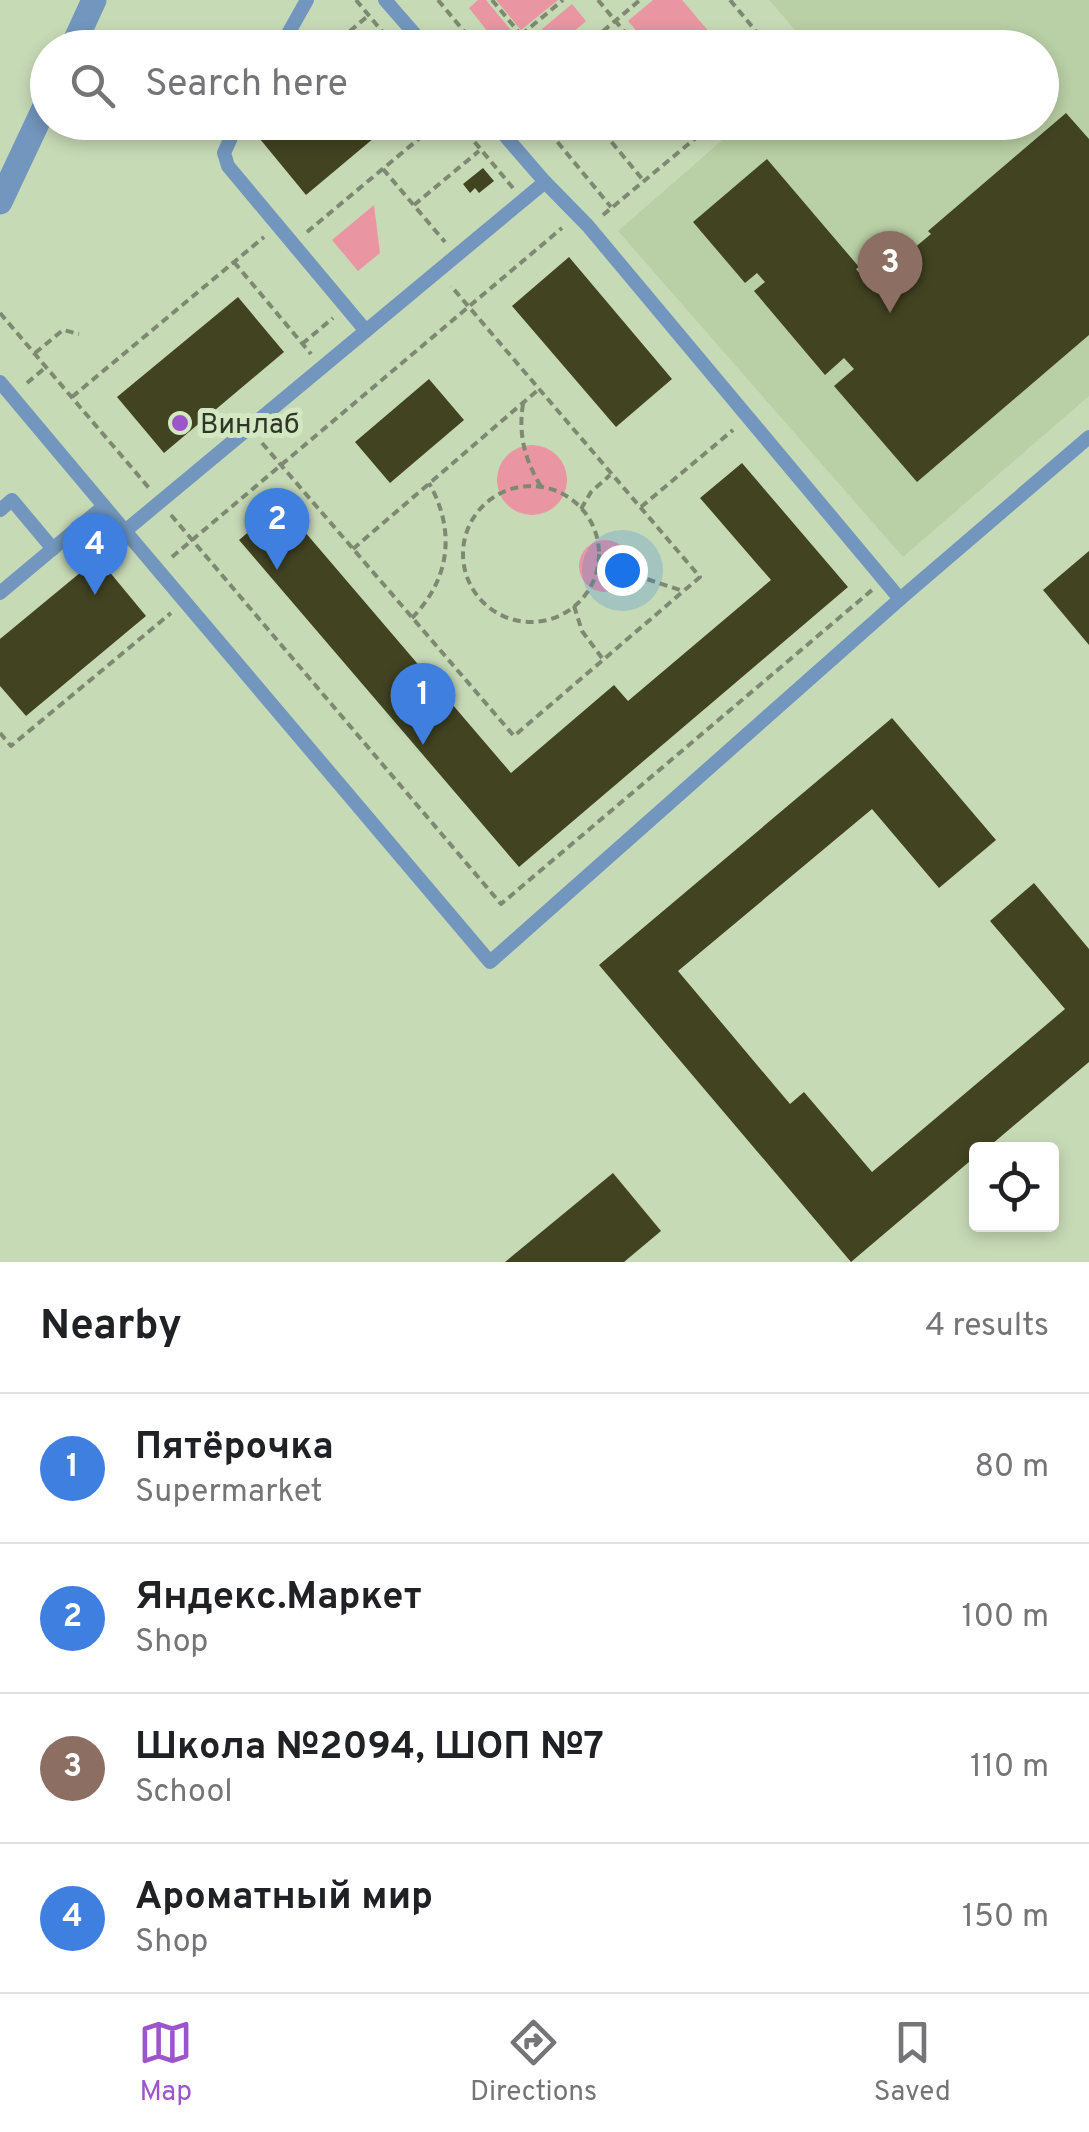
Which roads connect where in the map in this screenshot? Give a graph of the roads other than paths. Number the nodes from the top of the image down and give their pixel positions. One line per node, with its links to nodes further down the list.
1 (94, 0): 4 (street)
2 (307, 0): 5 (lane)
3 (385, 0): 6 (lane)
4 (80, 30)
5 (290, 30)
6 (411, 30)
7 (30, 138): 11 (street)
8 (229, 140): 12 (lane)
9 (508, 140): 10 (lane)
10 (544, 182): 12 (lane); 20 (lane)
11 (0, 202)
12 (366, 331): 17 (lane)
13 (0, 382): 15 (lane)
14 (1089, 437): 20 (lane)
15 (104, 506): 17 (lane); 18 (lane)
16 (0, 510): 18 (lane)
17 (126, 531): 20 (lane)
18 (53, 549): 19 (lane)
19 (0, 593)
20 (900, 599)

